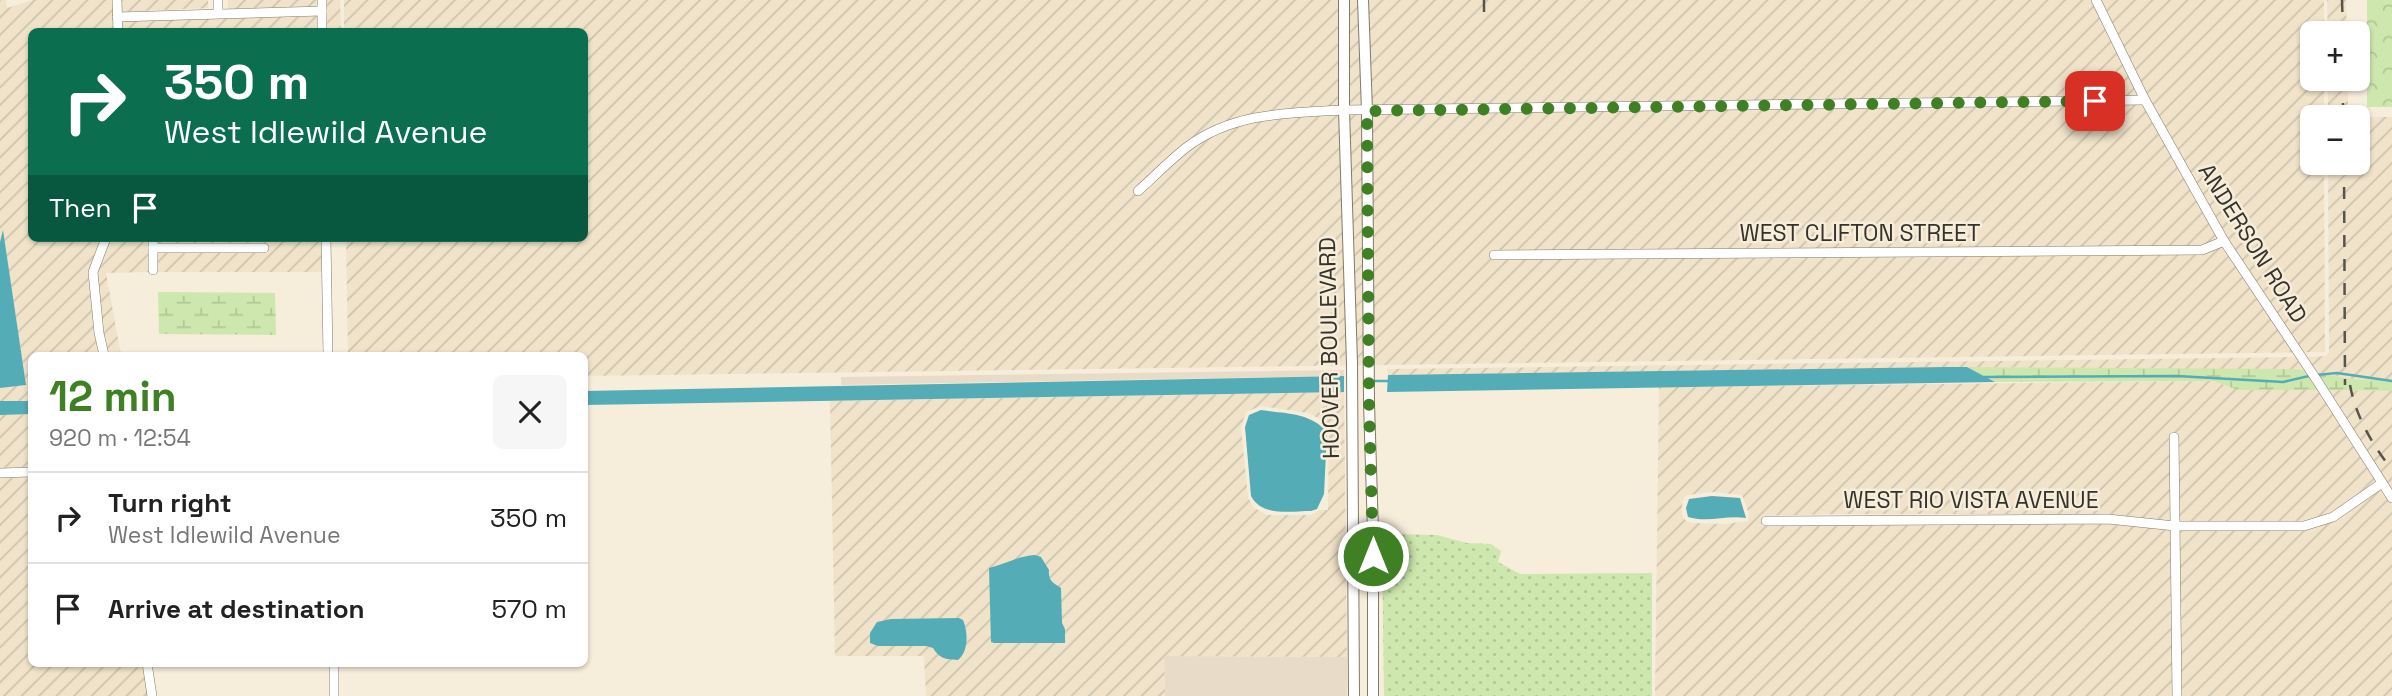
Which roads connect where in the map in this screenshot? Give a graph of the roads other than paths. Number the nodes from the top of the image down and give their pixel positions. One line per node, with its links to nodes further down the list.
1 (117, 0): 8 (street)
2 (218, 0): 7 (street)
3 (1344, 0): 12 (main road, HOOVER BOULEVARD)
4 (1363, 0): 13 (main road, HOOVER BOULEVARD)
5 (2096, 0): 11 (street, ANDERSON ROAD)
6 (322, 5): 7 (street); 10 (street)
7 (218, 13): 8 (street)
8 (117, 17): 9 (street)
9 (118, 28)
10 (322, 28)
11 (2145, 100): 13 (street); 15 (street, ANDERSON ROAD)
12 (1344, 110): 13 (street); 14 (street); 35 (main road, HOOVER BOULEVARD)
13 (1367, 111): 36 (main road, HOOVER BOULEVARD)
14 (1138, 191)
15 (2224, 241): 20 (street, WEST CLIFTON STREET); 27 (street, ANDERSON ROAD)
16 (104, 242): 22 (street)
17 (326, 242): 23 (street)
18 (153, 243): 19 (street); 21 (street)
19 (264, 248)
20 (1494, 255)
21 (153, 270)
22 (103, 352)
23 (328, 352)
24 (2174, 437): 30 (street)
25 (28, 472): 26 (street)
26 (0, 473)
27 (2382, 483): 28 (street, ANDERSON ROAD); 30 (street, WEST RIO VISTA AVENUE)
28 (2392, 498)
29 (1766, 521): 30 (street, WEST RIO VISTA AVENUE)
30 (2175, 526): 37 (street)
31 (148, 667): 33 (street)
32 (334, 667): 34 (street)
33 (152, 696)
34 (334, 696)
35 (1354, 696)
36 (1373, 696)
37 (2177, 696)

